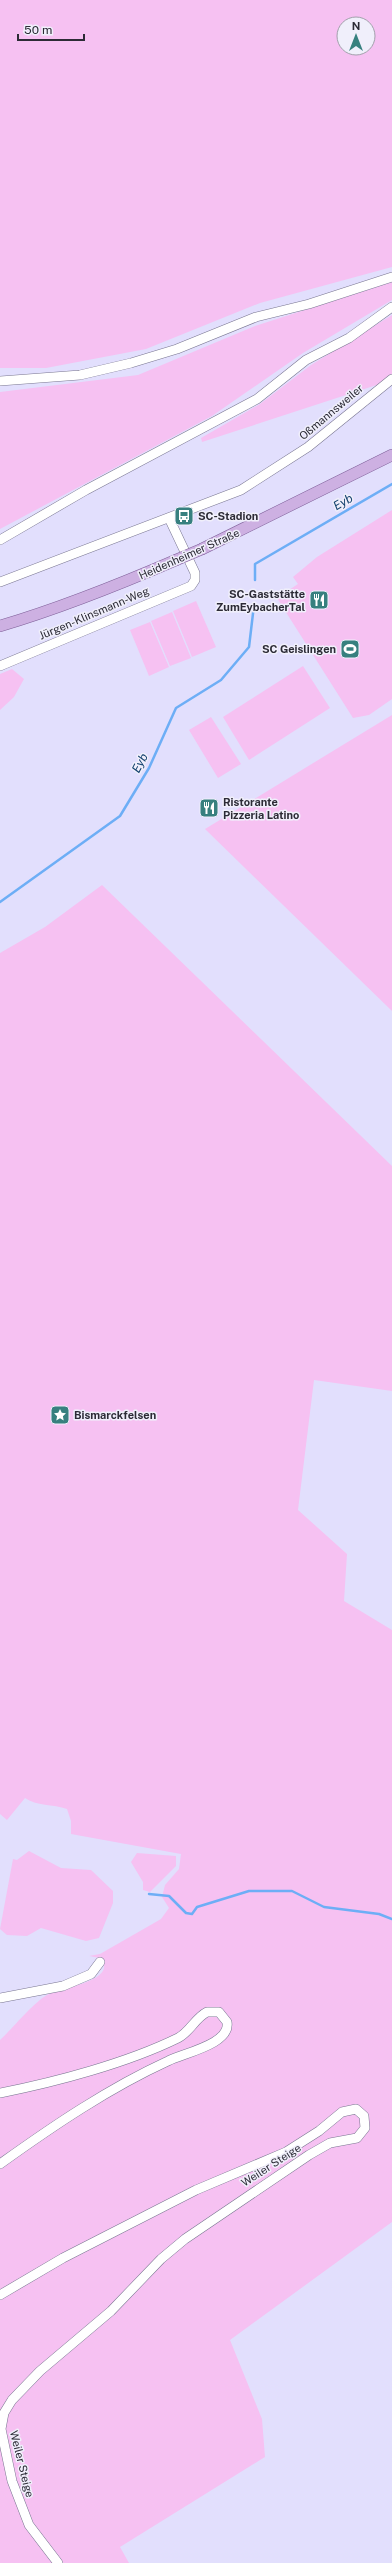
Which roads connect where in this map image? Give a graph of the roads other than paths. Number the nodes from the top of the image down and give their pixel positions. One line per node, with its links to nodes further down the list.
1 (392, 277): 4 (street)
2 (392, 307): 7 (street)
3 (392, 379): 6 (street, Oßmannsweiler)
4 (0, 381)
5 (392, 455): 9 (main road, Heidenheimer Straße, bridge)
6 (169, 518): 8 (street); 10 (street, Jürgen-Klinsmann-Weg)
7 (0, 540)
8 (0, 582)
9 (0, 626)
10 (0, 666)
11 (100, 1962): 12 (street)
12 (0, 1998)
13 (0, 2093): 14 (street)
14 (0, 2164)
15 (0, 2295): 16 (street, Weiler Steige)
16 (58, 2563)

